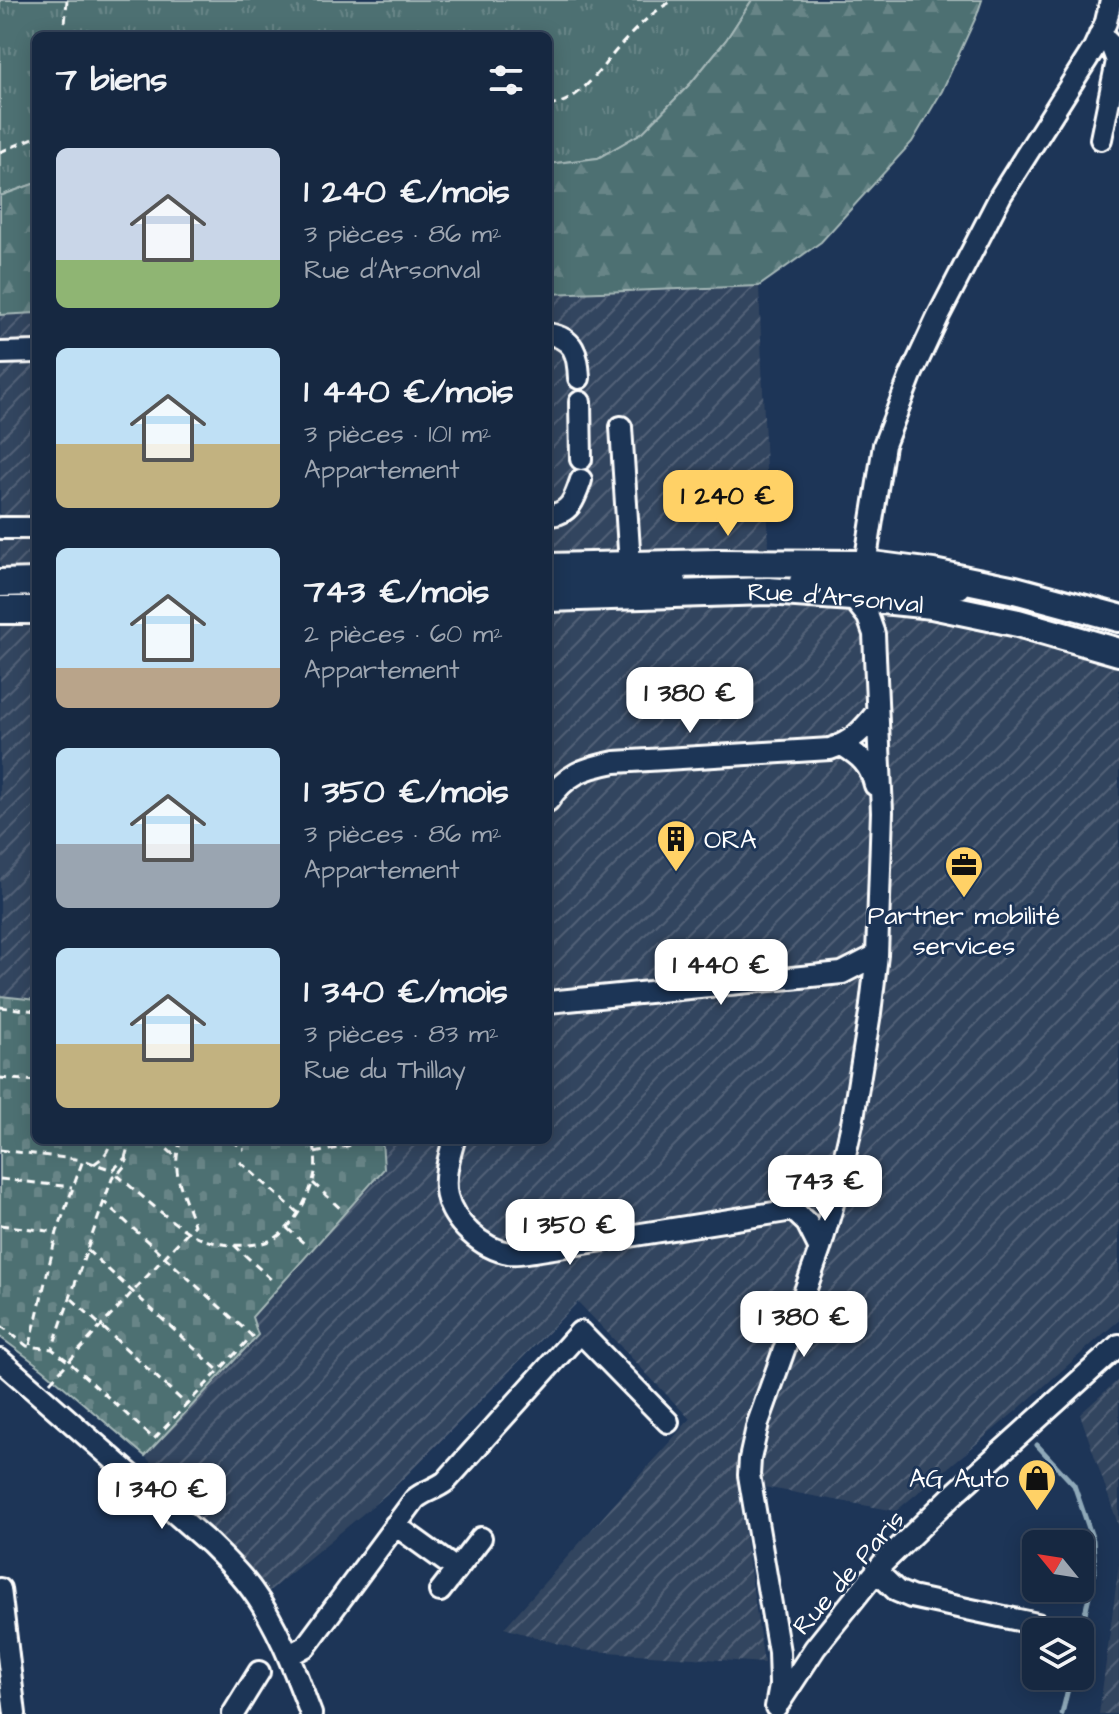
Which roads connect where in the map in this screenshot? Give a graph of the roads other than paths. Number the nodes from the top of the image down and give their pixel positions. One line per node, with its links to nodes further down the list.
1 (1111, 0): 2 (street)
2 (1100, 34): 3 (street); 15 (street)
3 (1101, 139)
4 (552, 335): 7 (street)
5 (32, 352): 6 (street)
6 (0, 353)
7 (579, 378)
8 (580, 402): 10 (street)
9 (621, 427): 16 (street)
10 (581, 459)
11 (581, 480): 12 (street)
12 (552, 515)
13 (0, 528): 14 (street)
14 (32, 528)
15 (865, 564): 16 (main road, Rue d'Arsonval); 28 (main road, Rue d'Arsonval)
16 (630, 565): 17 (main road, Rue d'Arsonval)
17 (552, 567)
18 (32, 582): 19 (main road)
19 (0, 583)
20 (552, 584): 21 (street)
21 (903, 594): 23 (main road, Rue d'Arsonval); 29 (street); 30 (street); 31 (street); 32 (main road, Rue d'Arsonval)
22 (32, 597): 24 (street)
23 (852, 597): 25 (main road, Rue d'Arsonval); 30 (street)
24 (0, 598)
25 (552, 598)
26 (0, 610): 27 (main road)
27 (32, 610)
28 (1119, 618)
29 (1119, 627)
30 (874, 634): 33 (street)
31 (1119, 644)
32 (1119, 652)
33 (877, 712): 34 (street); 36 (street)
34 (842, 745): 35 (street); 36 (street)
35 (552, 796)
36 (882, 812): 37 (street)
37 (877, 955): 38 (street); 40 (street)
38 (552, 1002)
39 (453, 1144): 41 (street)
40 (837, 1190): 41 (street); 42 (street)
41 (793, 1210): 42 (street)
42 (820, 1249): 54 (street)
43 (1119, 1345): 49 (street, Rue de Paris)
44 (2, 1364): 55 (street)
45 (668, 1422): 46 (street)
46 (395, 1525): 48 (street); 55 (street)
47 (481, 1538): 48 (street)
48 (456, 1569): 51 (street)
49 (876, 1571): 52 (street); 53 (street, Rue de Paris)
50 (0, 1589): 58 (street)
51 (440, 1591)
52 (1022, 1621)
53 (813, 1650): 54 (street); 57 (street, Rue de Paris)
54 (779, 1652): 57 (street)
55 (288, 1656): 60 (street)
56 (259, 1672): 59 (street)
57 (774, 1711)
58 (15, 1714)
59 (233, 1714)
60 (311, 1714)

